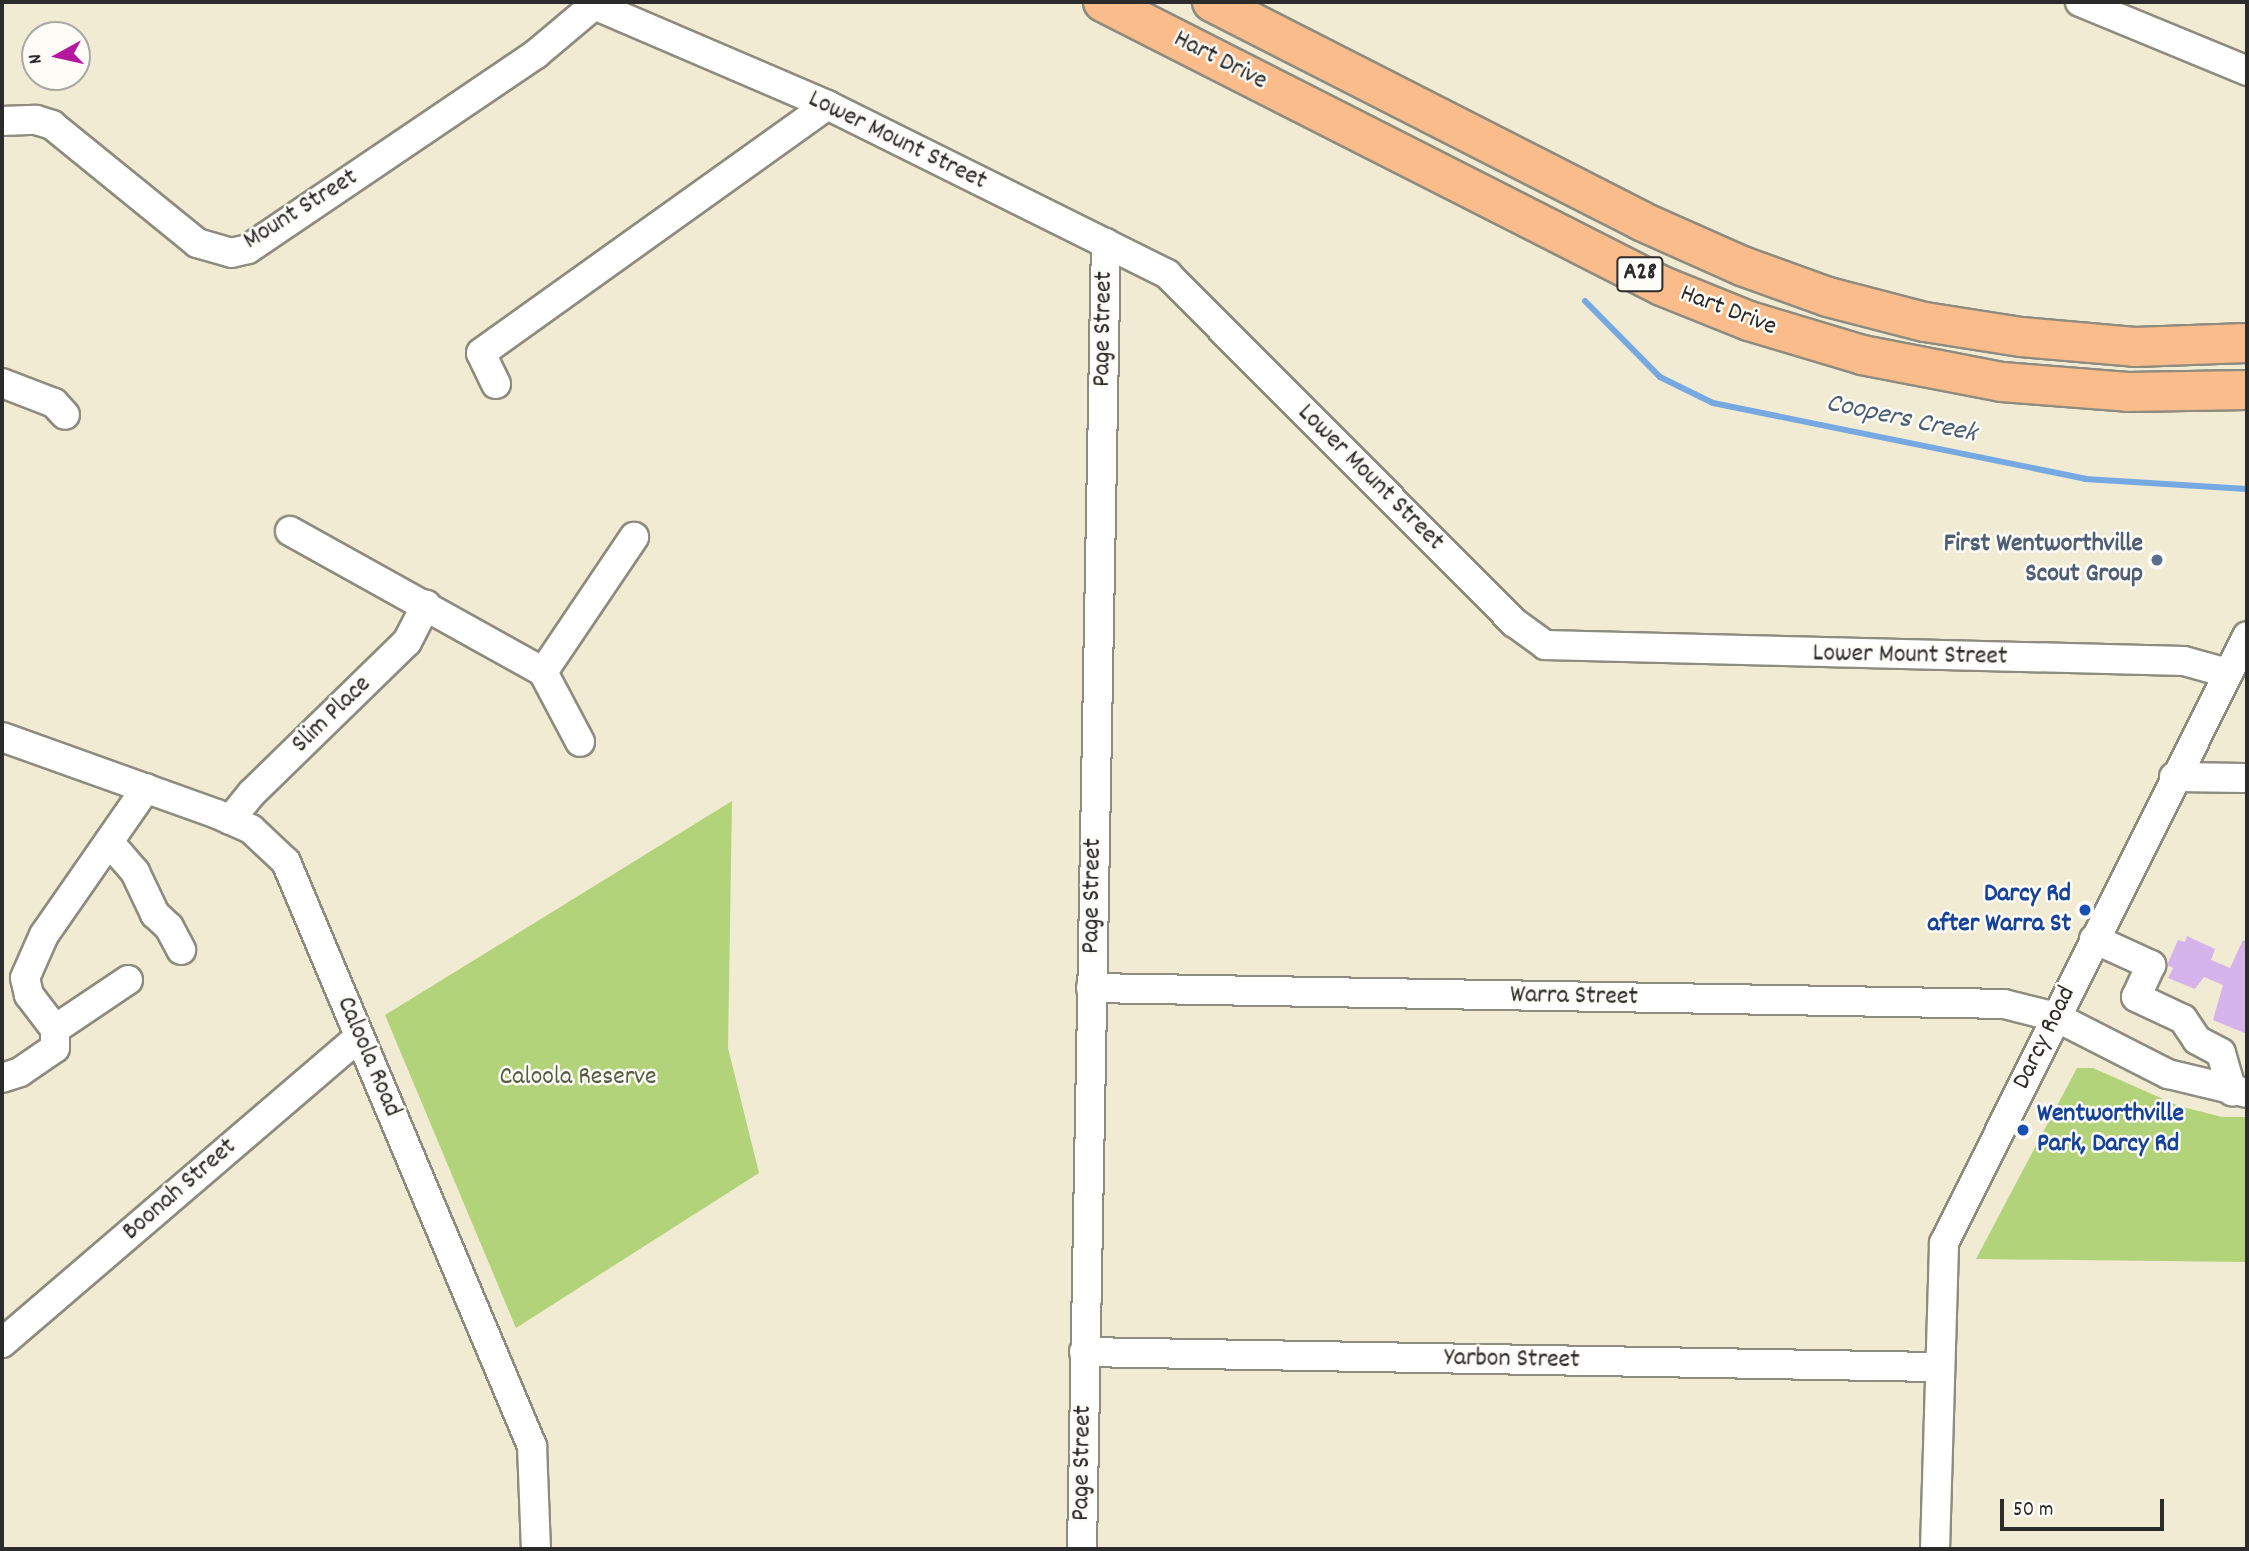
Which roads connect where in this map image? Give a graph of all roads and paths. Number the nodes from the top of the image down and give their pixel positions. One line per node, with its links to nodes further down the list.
1 (1104, 2): 12 (highway, Hart Drive / A28)
2 (1212, 2): 9 (highway, Hart Drive / A28)
3 (2080, 2): 5 (street)
4 (590, 4): 6 (street, Lower Mount Street); 7 (street, Mount Street)
5 (2247, 71)
6 (827, 105): 8 (street, Lower Mount Street); 11 (street)
7 (2, 121)
8 (1106, 243): 19 (street, Lower Mount Street); 30 (street, Page Street)
9 (2247, 343)
10 (2, 383): 13 (street)
11 (496, 384)
12 (2247, 390)
13 (65, 415)
14 (290, 531): 16 (street)
15 (634, 537): 18 (street)
16 (426, 605): 18 (street); 25 (street, Slim Place)
17 (2247, 636): 19 (street, Darcy Road)
18 (543, 672): 21 (street)
19 (2228, 673): 22 (street, Darcy Road)
20 (2, 737): 24 (street, Caloola Road)
21 (580, 743)
22 (2174, 777): 23 (street); 27 (street, Darcy Road)
23 (2247, 778)
24 (146, 788): 25 (street, Caloola Road); 26 (street)
25 (230, 820): 33 (street, Caloola Road)
26 (109, 842): 28 (street); 32 (street)
27 (2094, 939): 31 (street, Darcy Road); 35 (street)
28 (181, 950)
29 (128, 980): 32 (street)
30 (1091, 988): 31 (street, Warra Street); 37 (street, Page Street)
31 (2056, 1017): 35 (street, Warra Street); 38 (street, Darcy Road)
32 (55, 1029): 34 (street)
33 (359, 1037): 36 (street, Boonah Street); 39 (street, Caloola Road)
34 (2, 1078)
35 (2240, 1092)
36 (2, 1343)
37 (1084, 1352): 38 (street, Yarbon Street); 40 (street, Page Street)
38 (1939, 1367): 41 (street, Darcy Road)
39 (536, 1549)
40 (1082, 1549)
41 (1935, 1549)

